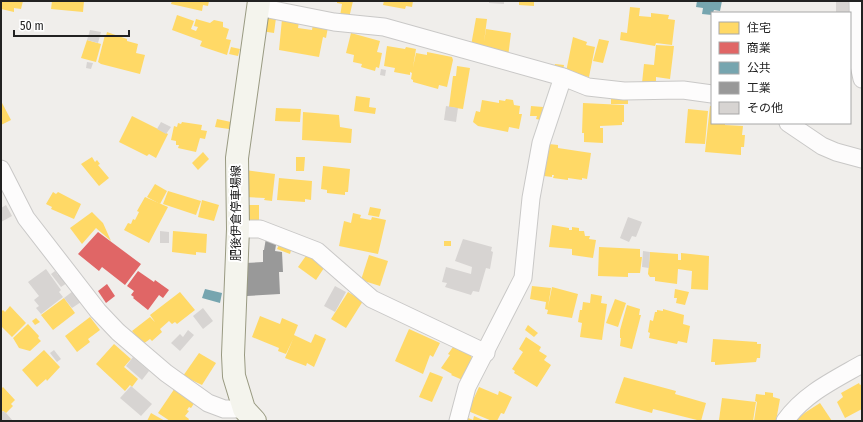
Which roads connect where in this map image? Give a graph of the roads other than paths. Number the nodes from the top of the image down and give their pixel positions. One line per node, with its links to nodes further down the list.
1 (858, 1): 4 (street)
2 (258, 4): 3 (street); 9 (main road, 肥後伊倉停車場線)
3 (563, 77): 5 (street); 10 (street)
4 (862, 79)
5 (711, 94)
6 (789, 124): 7 (street)
7 (862, 159)
8 (1, 169): 12 (street)
9 (238, 229): 10 (street); 12 (main road, 肥後伊倉停車場線)
10 (486, 353): 13 (street)
11 (862, 364): 14 (street)
12 (249, 415)
13 (458, 421)
14 (785, 421)

